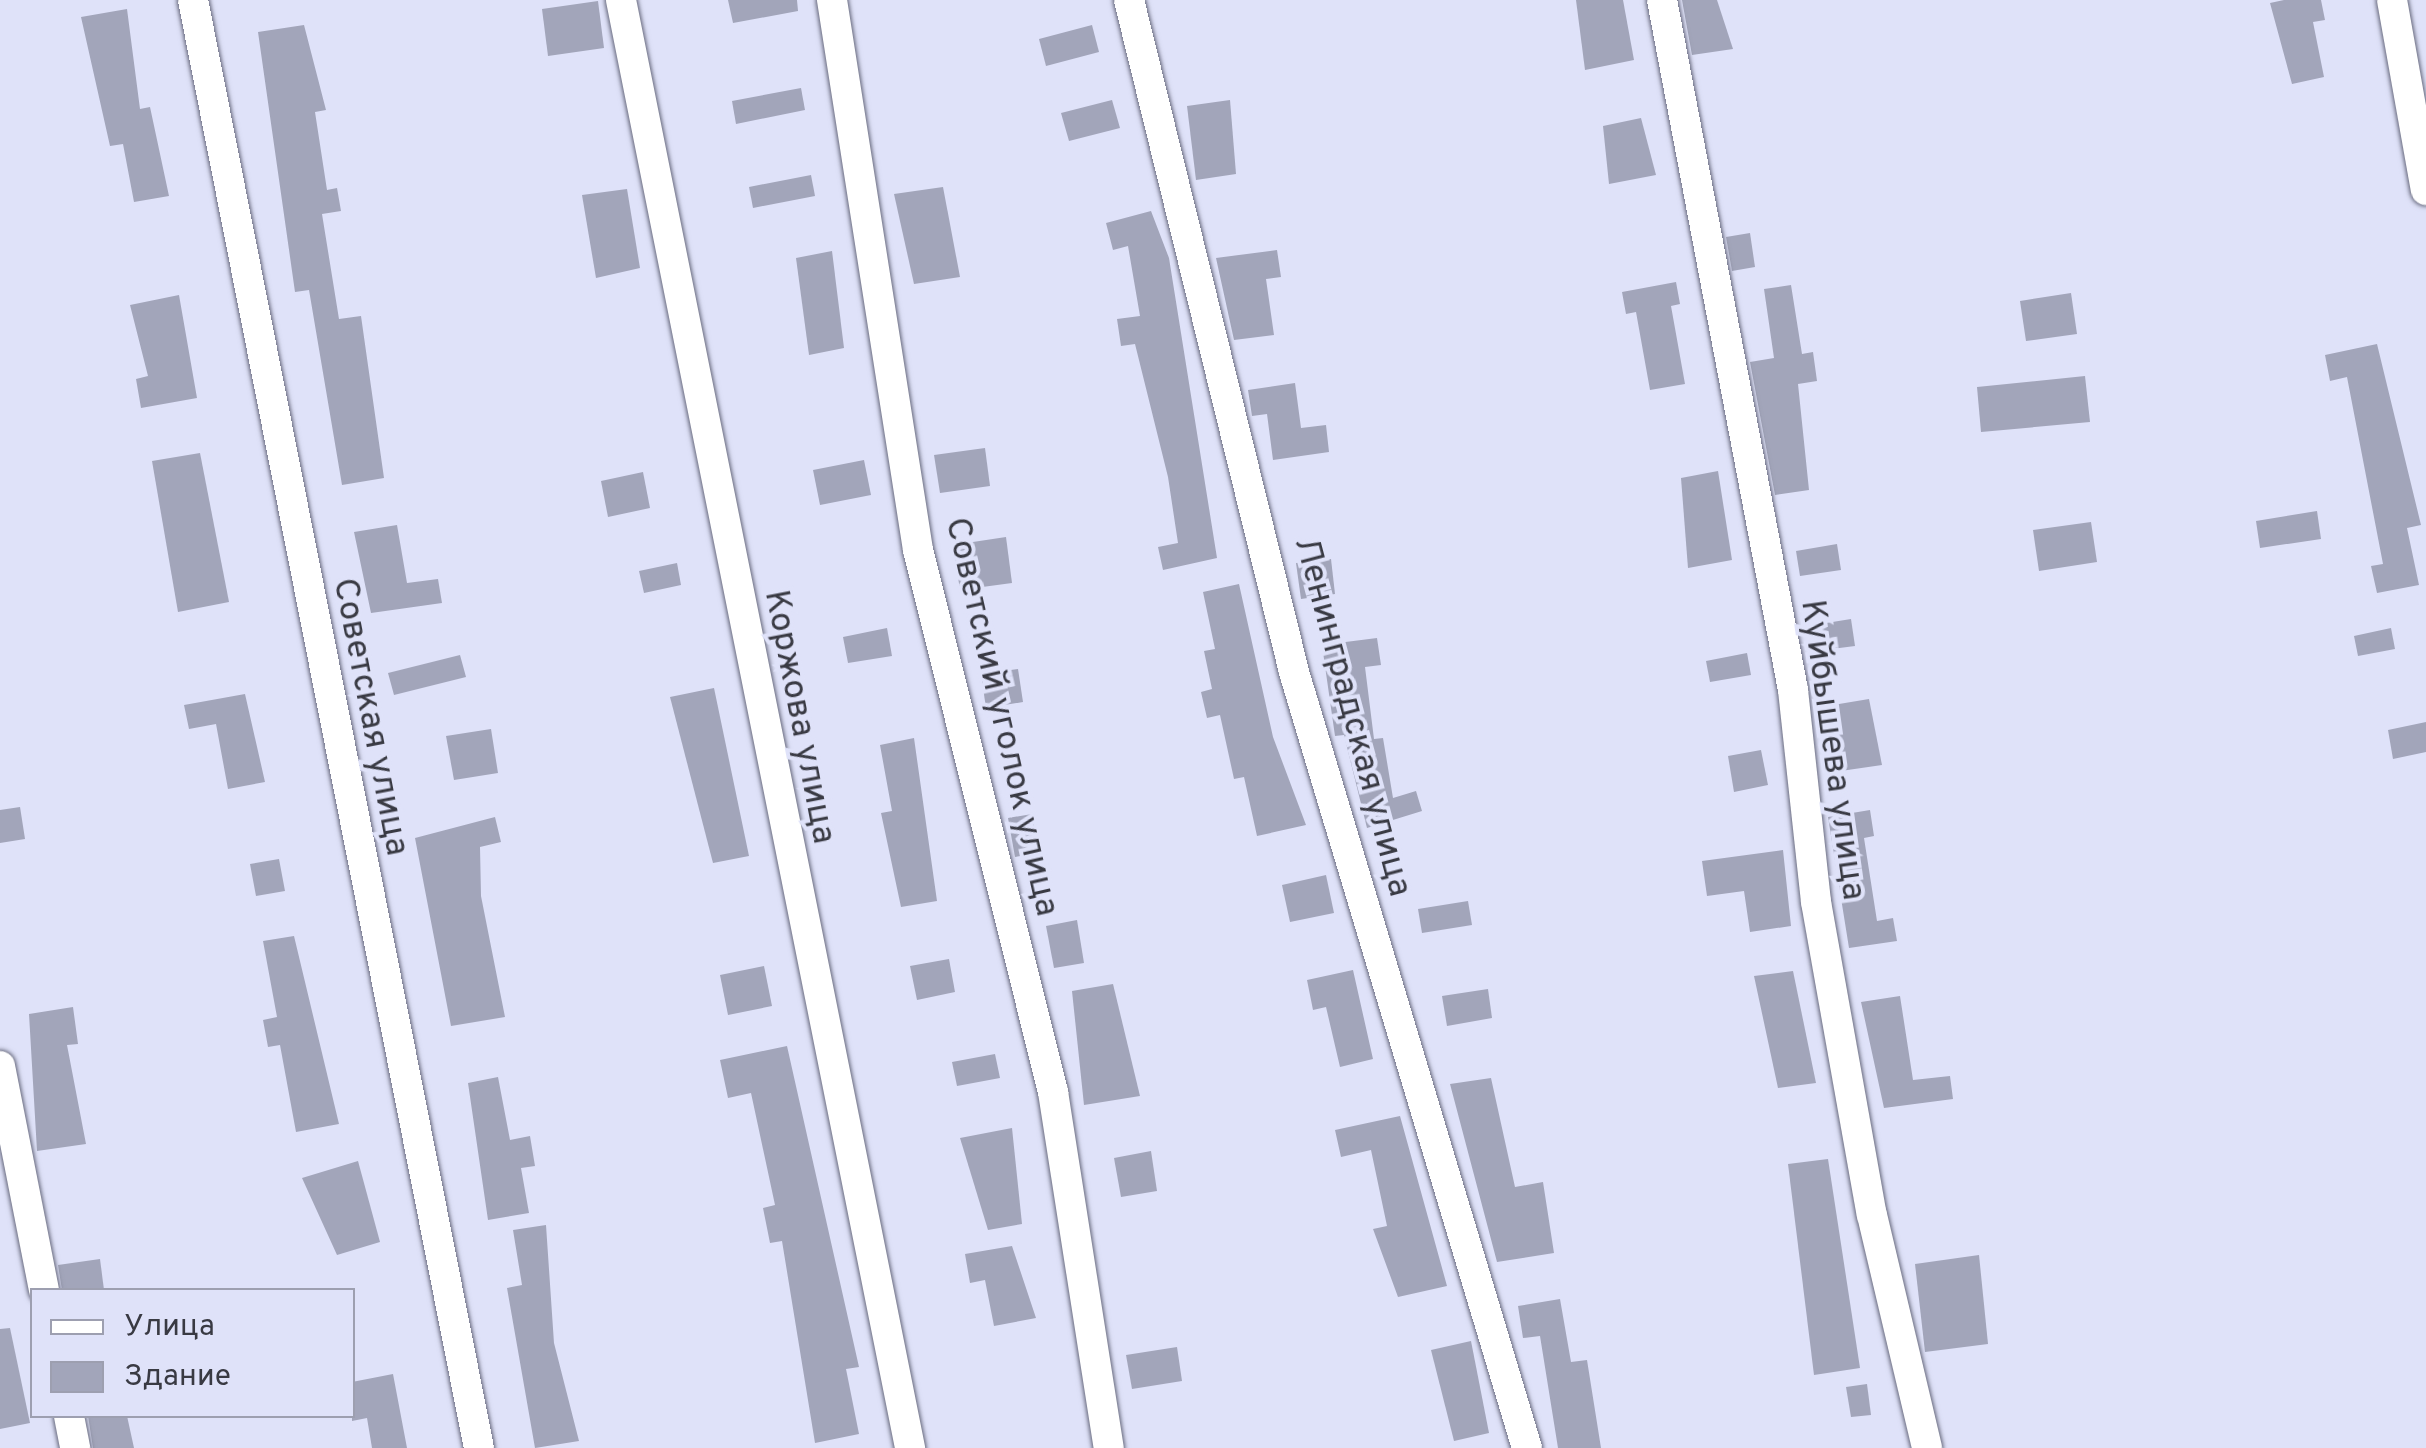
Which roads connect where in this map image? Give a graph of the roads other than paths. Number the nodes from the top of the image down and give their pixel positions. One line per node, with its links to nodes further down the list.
1 (193, 0): 12 (street, Советская улица)
2 (621, 0): 13 (street, Коржова улица)
3 (832, 0): 14 (street, Советский уголок улица)
4 (1129, 0): 15 (street, Ленинградская улица)
5 (1662, 0): 16 (street, Куйбышева улица)
6 (2392, 0): 7 (street)
7 (2426, 190)
8 (0, 1066): 9 (street)
9 (44, 1288)
10 (69, 1418): 11 (street)
11 (75, 1448)
12 (478, 1448)
13 (910, 1448)
14 (1109, 1448)
15 (1527, 1448)
16 (1927, 1448)

